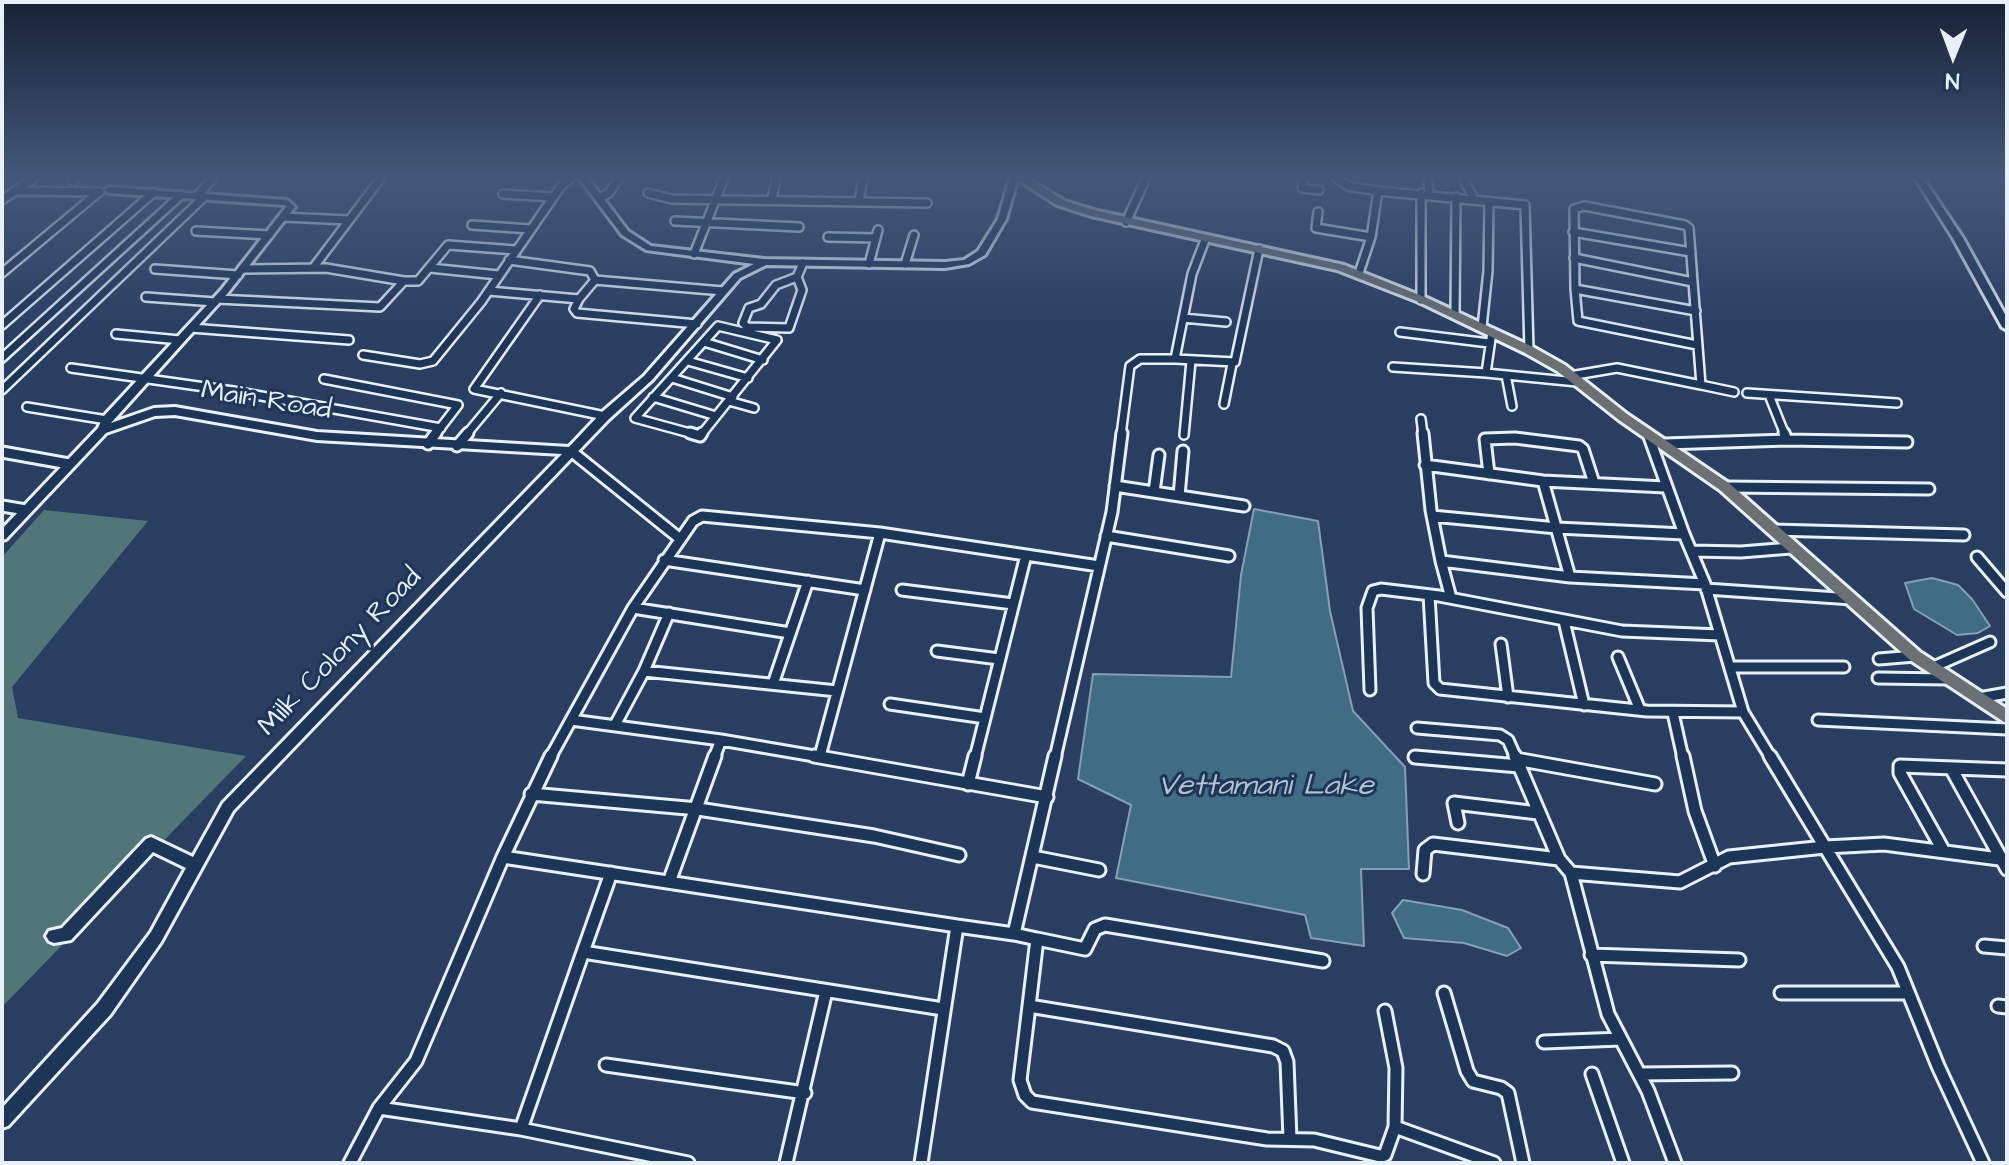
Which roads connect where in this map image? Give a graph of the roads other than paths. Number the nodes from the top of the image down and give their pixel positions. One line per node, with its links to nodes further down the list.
1 (53, 232): 42 (street)
2 (108, 232): 62 (street)
3 (140, 232): 74 (street)
4 (164, 232): 93 (street)
5 (221, 232): 23 (street)
6 (271, 232): 23 (street)
7 (340, 232): 38 (street)
8 (528, 232): 29 (street)
9 (625, 232): 31 (street)
10 (701, 232): 31 (street)
11 (993, 232): 37 (street)
12 (1171, 232): 27 (main road)
13 (1343, 232): 26 (street)
14 (1372, 232): 26 (street)
15 (1424, 232): 55 (street)
16 (1456, 232): 58 (street)
17 (1489, 232): 67 (street)
18 (1526, 232): 72 (street)
19 (1573, 232): 32 (street)
20 (1575, 232): 30 (street)
21 (1689, 232): 30 (street)
22 (1954, 232): 63 (street)
23 (269, 235): 41 (street)
24 (914, 235): 37 (street)
25 (828, 237): 36 (street)
26 (1371, 237): 43 (street)
27 (1205, 240): 28 (main road); 59 (street)
28 (1259, 249): 43 (main road); 80 (street)
29 (516, 250): 33 (street); 39 (street)
30 (1691, 252): 48 (street)
31 (694, 254): 34 (street)
32 (1574, 258): 48 (street); 49 (street)
33 (509, 260): 44 (street); 46 (street)
34 (764, 262): 35 (street); 51 (street, Milk Colony Road)
35 (803, 263): 36 (street); 45 (street)
36 (869, 264): 37 (street)
37 (905, 264)
38 (313, 268): 41 (street); 47 (street)
39 (430, 268): 44 (street); 47 (street)
40 (155, 269): 41 (street)
41 (240, 272): 56 (street)
42 (2, 273)
43 (1359, 273): 55 (main road)
44 (498, 275): 50 (street)
45 (797, 277): 45 (street)
46 (595, 280): 51 (street); 54 (street)
47 (404, 281): 56 (street)
48 (1693, 282): 57 (street)
49 (1575, 289): 57 (street); 71 (street)
50 (489, 291): 52 (street); 73 (street)
51 (723, 291): 61 (street, Milk Colony Road)
52 (540, 295): 54 (street); 95 (street)
53 (146, 297): 56 (street)
54 (579, 299): 61 (street)
55 (1421, 300): 58 (main road)
56 (216, 301): 64 (street)
57 (1696, 311): 71 (street)
58 (1455, 315): 67 (main road)
59 (1183, 318): 60 (street); 75 (street)
60 (1226, 322)
61 (697, 324): 79 (street, Milk Colony Road)
62 (2, 325)
63 (2007, 327)
64 (191, 328): 68 (street); 69 (street)
65 (1400, 332): 67 (street)
66 (116, 334): 68 (street)
67 (1488, 334): 72 (main road); 84 (street)
68 (180, 340): 86 (street)
69 (349, 340)
70 (704, 342): 76 (street); 76 (street); 77 (street)
71 (1697, 345): 92 (street)
72 (1529, 350): 90 (main road)
73 (363, 355)
74 (2, 358)
75 (1175, 359): 78 (street); 126 (street)
76 (763, 360): 88 (street)
77 (688, 361): 83 (street); 88 (street)
78 (1191, 361): 80 (street); 111 (street)
79 (660, 364): 83 (street); 87 (street, Milk Colony Road)
80 (1232, 364): 101 (street)
81 (1393, 367): 84 (street)
82 (71, 368): 86 (street)
83 (678, 370): 91 (street)
84 (1486, 373): 85 (street)
85 (1506, 375): 90 (street); 102 (street)
86 (145, 378): 108 (street); 109 (street)
87 (648, 378): 91 (street); 105 (street, Milk Colony Road)
88 (748, 378): 99 (street)
89 (324, 379): 109 (street)
90 (1574, 379): 92 (street); 110 (main road)
91 (669, 380): 98 (street); 99 (street)
92 (1701, 385): 94 (street)
93 (2, 390)
94 (1734, 392)
95 (501, 393): 105 (street); 116 (street)
96 (1747, 393): 97 (street)
97 (1769, 395): 100 (street); 112 (street)
98 (653, 397): 106 (street); 106 (street)
99 (731, 399): 104 (street); 106 (street)
100 (1897, 403)
101 (1224, 404)
102 (1512, 406)
103 (27, 407): 108 (street)
104 (754, 408)
105 (605, 416): 117 (street, Milk Colony Road)
106 (716, 416)
107 (1421, 419): 122 (street)
108 (104, 425): 114 (street, Main Road); 121 (street, Main Road)
109 (441, 428): 114 (street)
110 (1648, 434): 115 (main road); 127 (street)
111 (1184, 435)
112 (1787, 440): 113 (street); 115 (street)
113 (1907, 442)
114 (428, 444): 116 (street, Main Road)
115 (1665, 444): 128 (main road)
116 (457, 446): 117 (street, Main Road)
117 (571, 451): 143 (street); 218 (street, Milk Colony Road)
118 (1183, 451): 131 (street)
119 (2, 452): 121 (street)
120 (1159, 455): 130 (street)
121 (69, 464): 134 (street, Main Road)
122 (1425, 465): 123 (street); 135 (street)
123 (1489, 474): 124 (street); 125 (street)
124 (1543, 481): 125 (street); 136 (street)
125 (1594, 483): 127 (street)
126 (1115, 486): 130 (street); 142 (street)
127 (1665, 487): 139 (street)
128 (1725, 487): 129 (street); 137 (main road)
129 (1929, 489)
130 (1154, 492): 131 (street)
131 (1179, 496): 133 (street)
132 (2, 506): 134 (street)
133 (1244, 506)
134 (26, 510): 141 (street, Main Road)
135 (1432, 516): 136 (street); 150 (street)
136 (1557, 528): 139 (street); 152 (street)
137 (1772, 530): 140 (street); 144 (main road)
138 (880, 533): 143 (street); 146 (street); 155 (street)
139 (1684, 534): 145 (street)
140 (1964, 535)
141 (2, 536)
142 (1106, 536): 147 (street); 151 (street)
143 (679, 538): 149 (street)
144 (1791, 548): 145 (street); 160 (main road)
145 (1692, 551): 154 (street)
146 (1026, 555): 151 (street); 161 (street)
147 (1229, 556)
148 (1977, 557): 157 (street)
149 (664, 560): 153 (street); 162 (street)
150 (1441, 561): 152 (street); 159 (street)
151 (1099, 566): 207 (street)
152 (1570, 577): 154 (street)
153 (808, 581): 155 (street); 165 (street)
154 (1706, 587): 160 (street); 166 (street)
155 (865, 590): 182 (street)
156 (902, 590): 161 (street)
157 (2007, 592)
158 (1429, 595): 159 (street); 181 (street); 184 (street)
159 (1451, 598): 164 (street)
160 (1852, 599): 170 (main road)
161 (1013, 604): 172 (street)
162 (633, 608): 163 (street); 193 (street)
163 (669, 613): 165 (street); 177 (street)
164 (1564, 621): 166 (street); 187 (street)
165 (790, 633): 180 (street)
166 (1720, 635): 174 (street)
167 (1990, 642): 176 (street)
168 (1501, 644): 184 (street)
169 (937, 651): 172 (street)
170 (1915, 656): 173 (street); 176 (main road)
171 (1618, 657): 188 (street)
172 (999, 659): 192 (street)
173 (1879, 659)
174 (1730, 667): 175 (street); 189 (street)
175 (1844, 667)
176 (1930, 668): 179 (main road)
177 (644, 671): 180 (street); 195 (street)
178 (1878, 678): 179 (street)
179 (1948, 679): 185 (main road)
180 (773, 684): 182 (street)
181 (1370, 690)
182 (837, 691): 199 (street)
183 (2007, 693): 185 (street)
184 (1508, 697): 187 (street)
185 (1978, 698): 191 (main road)
186 (890, 704): 192 (street)
187 (1584, 705): 188 (street)
188 (1640, 710): 190 (street)
189 (1743, 712): 190 (street); 211 (street)
190 (1673, 713): 219 (street)
191 (2007, 717)
192 (985, 718): 204 (street)
193 (571, 720): 195 (street); 206 (street)
194 (1818, 720): 197 (street)
195 (615, 725): 198 (street)
196 (1417, 728): 201 (street)
197 (2007, 729)
198 (721, 740): 199 (street); 208 (street)
199 (820, 756): 204 (street)
200 (1415, 757): 201 (street)
201 (1517, 763): 205 (street); 209 (street)
202 (1951, 768): 203 (street); 212 (street); 217 (street)
203 (2007, 770)
204 (968, 784): 207 (street)
205 (1655, 784)
206 (531, 794): 208 (street); 214 (street)
207 (1047, 797): 215 (street)
208 (698, 809): 213 (street); 224 (street)
209 (1538, 813): 210 (street); 216 (street)
210 (1458, 823)
211 (1825, 847): 212 (street); 219 (street); 238 (street)
212 (1943, 850): 217 (street)
213 (959, 855)
214 (503, 857): 221 (street); 249 (street)
215 (1033, 857): 220 (street); 226 (street)
216 (1559, 859): 222 (street); 223 (street)
217 (2005, 862)
218 (196, 866): 227 (street); 250 (street, Milk Colony Road)
219 (1715, 866): 222 (street)
220 (1099, 870)
221 (611, 873): 224 (street); 231 (street)
222 (1571, 873): 232 (street)
223 (1423, 874)
224 (669, 882): 225 (street)
225 (957, 926): 226 (street); 240 (street)
226 (1014, 934): 228 (street)
227 (54, 936)
228 (1037, 939): 234 (street); 239 (street)
229 (1984, 946): 230 (street)
230 (2007, 948)
231 (583, 952): 235 (street); 252 (street)
232 (1591, 955): 233 (street); 242 (street)
233 (1739, 960)
234 (1323, 961)
235 (826, 991): 240 (street); 248 (street)
236 (1444, 993): 261 (street)
237 (1781, 993): 238 (street)
238 (1908, 993): 264 (street)
239 (1029, 1006): 253 (street); 253 (street)
240 (943, 1009): 259 (street)
241 (1385, 1011): 251 (street)
242 (1621, 1039): 243 (street); 247 (street)
243 (1544, 1042)
244 (606, 1065): 248 (street)
245 (1732, 1073): 247 (street)
246 (1592, 1074): 262 (street)
247 (1640, 1074): 263 (street)
248 (805, 1093): 258 (street)
249 (379, 1108): 252 (street); 256 (street)
250 (2, 1120)
251 (1395, 1127): 253 (street); 254 (street)
252 (521, 1129): 255 (street)
253 (1290, 1139)
254 (1473, 1159): 260 (street)
255 (659, 1161): 257 (street)
256 (350, 1163)
257 (688, 1163)
258 (786, 1163)
259 (921, 1163)
260 (1494, 1163)
261 (1523, 1163)
262 (1623, 1163)
263 (1675, 1163)
264 (1983, 1163)

